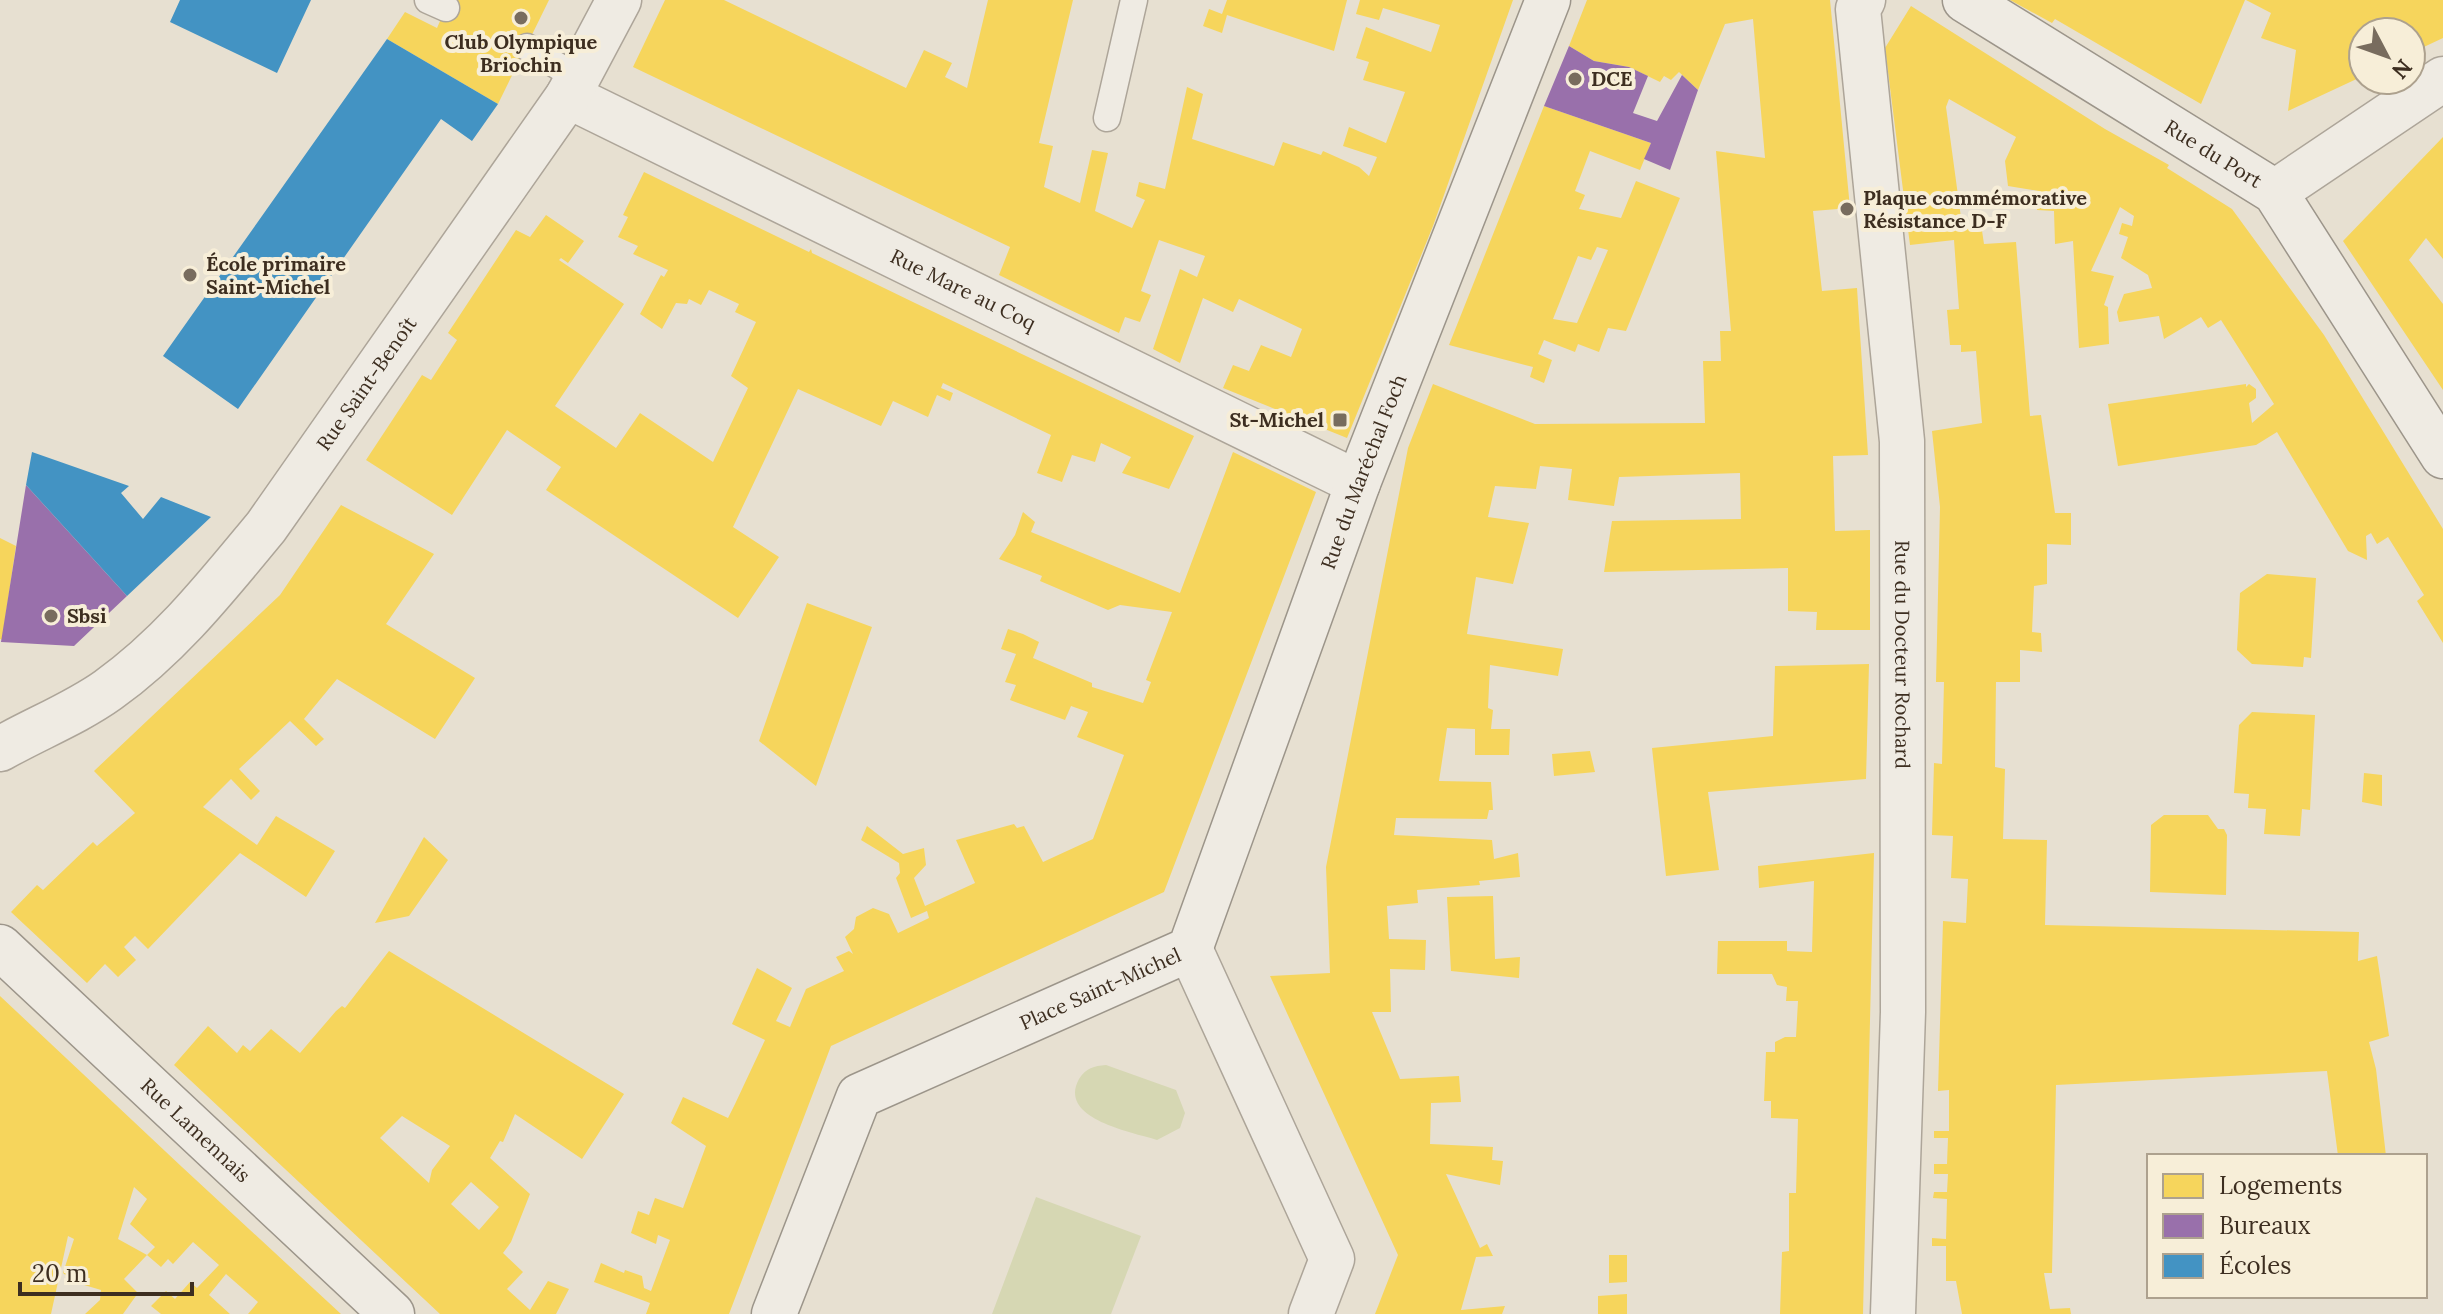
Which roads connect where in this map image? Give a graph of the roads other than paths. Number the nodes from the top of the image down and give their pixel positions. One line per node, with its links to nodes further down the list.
1 (619, 0): 8 (street, Rue Saint-Benoît)
2 (1134, 0): 9 (lane)
3 (1548, 0): 12 (street, Rue du Maréchal Foch)
4 (1863, 0): 21 (street, Rue du Docteur Rochard)
5 (1965, 0): 10 (street, Rue du Port)
6 (527, 47): 8 (lane)
7 (2443, 79): 10 (street)
8 (573, 87): 12 (street, Rue Mare au Coq); 13 (street, Rue Saint-Benoît)
9 (1107, 118)
10 (2275, 192): 11 (street, Rue du Port)
11 (2443, 456)
12 (1358, 483): 17 (street, Rue du Maréchal Foch)
13 (56, 717): 14 (street, Rue Saint-Benoît); 15 (street, Rue Saint-Benoît)
14 (0, 722)
15 (0, 749)
16 (0, 947): 18 (street, Rue Lamennais)
17 (1190, 949): 19 (street, Place Saint-Michel); 20 (street, Place Saint-Michel)
18 (392, 1314)
19 (774, 1314)
20 (1311, 1314)
21 (1893, 1314)

